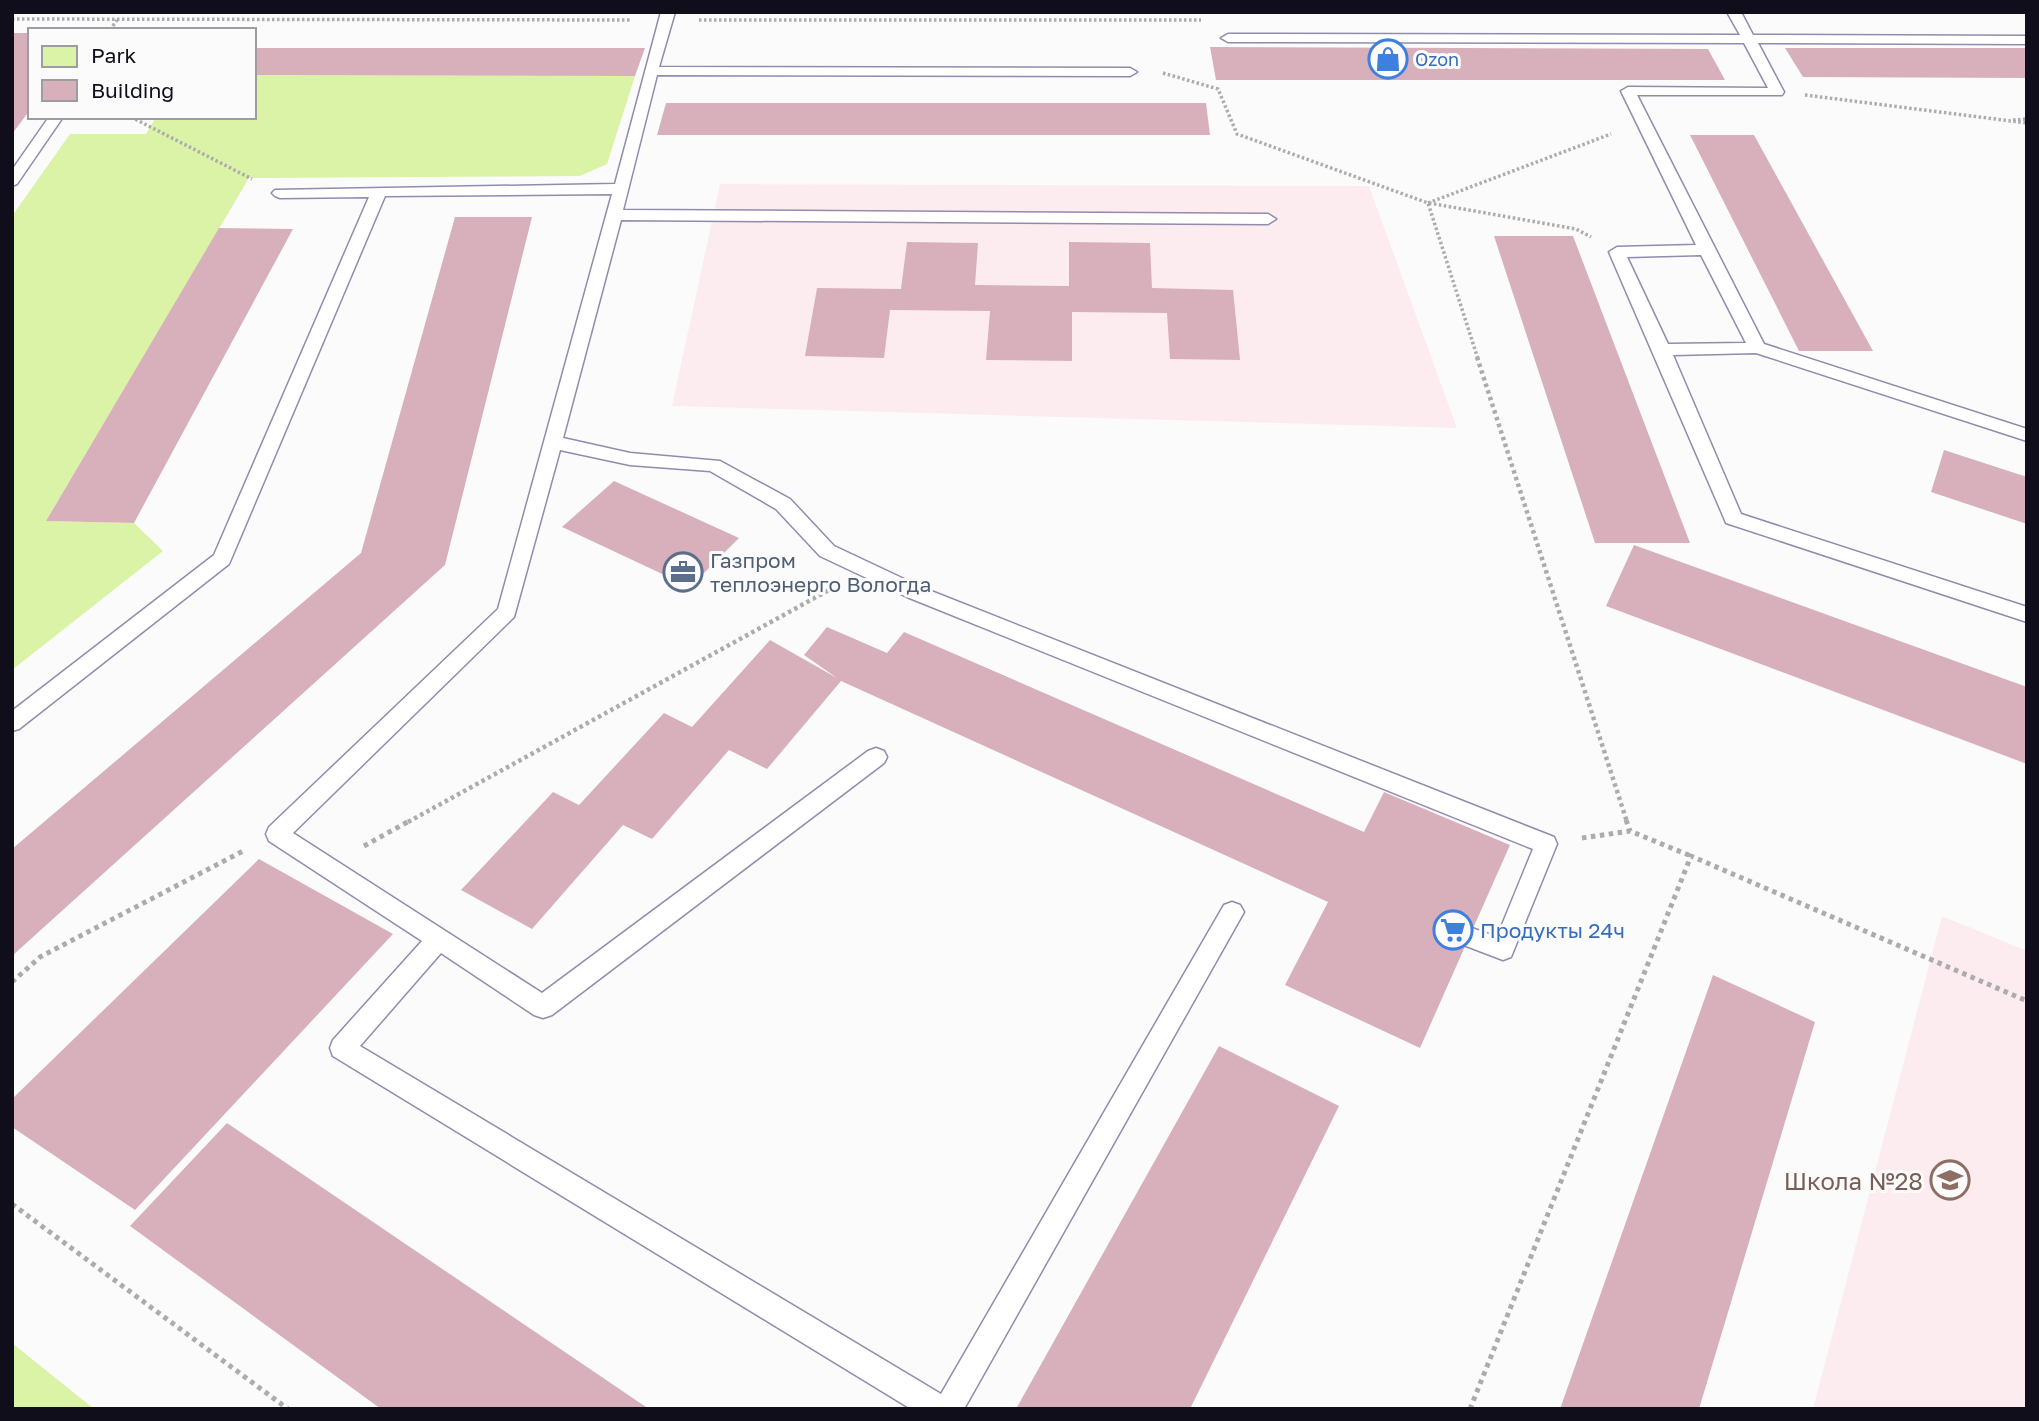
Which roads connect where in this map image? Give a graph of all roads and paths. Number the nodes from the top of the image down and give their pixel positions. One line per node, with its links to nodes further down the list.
1 (1734, 12): 8 (lane)
2 (667, 16): 4 (path); 5 (path); 10 (lane)
3 (12, 19): 4 (path)
4 (117, 19): 6 (path)
5 (1204, 20)
6 (111, 28)
7 (1228, 38): 8 (lane)
8 (1748, 40): 9 (lane); 12 (lane)
9 (2027, 40)
10 (651, 71): 11 (lane); 18 (lane)
11 (1130, 72): 21 (path)
12 (1777, 92): 15 (path); 16 (lane)
13 (55, 119): 17 (lane)
14 (135, 119): 20 (path)
15 (2027, 121)
16 (1644, 122): 21 (path); 24 (lane)
17 (12, 181)
18 (620, 189): 19 (lane); 22 (lane)
19 (379, 192): 20 (lane); 32 (lane)
20 (280, 193)
21 (1429, 202): 25 (path); 34 (path)
22 (614, 215): 23 (lane); 29 (lane)
23 (1268, 219)
24 (1706, 250): 25 (lane); 26 (lane)
25 (1617, 252): 27 (lane)
26 (1757, 348): 27 (lane); 28 (lane)
27 (1662, 350): 31 (lane)
28 (2027, 435)
29 (553, 442): 30 (lane); 35 (lane)
30 (865, 569): 36 (lane); 38 (path)
31 (2027, 615)
32 (12, 723)
33 (876, 757): 41 (lane)
34 (1630, 831): 36 (path); 37 (path)
35 (276, 834): 38 (lane); 42 (path)
36 (1546, 844): 40 (lane)
37 (1692, 856): 43 (path); 48 (path)
38 (327, 867): 41 (lane)
39 (1232, 912): 47 (lane)
40 (1469, 937)
41 (439, 940): 46 (lane)
42 (12, 982)
43 (2027, 1001)
44 (12, 1204): 45 (path)
45 (288, 1409)
46 (938, 1409)
47 (948, 1409)
48 (1470, 1409)

